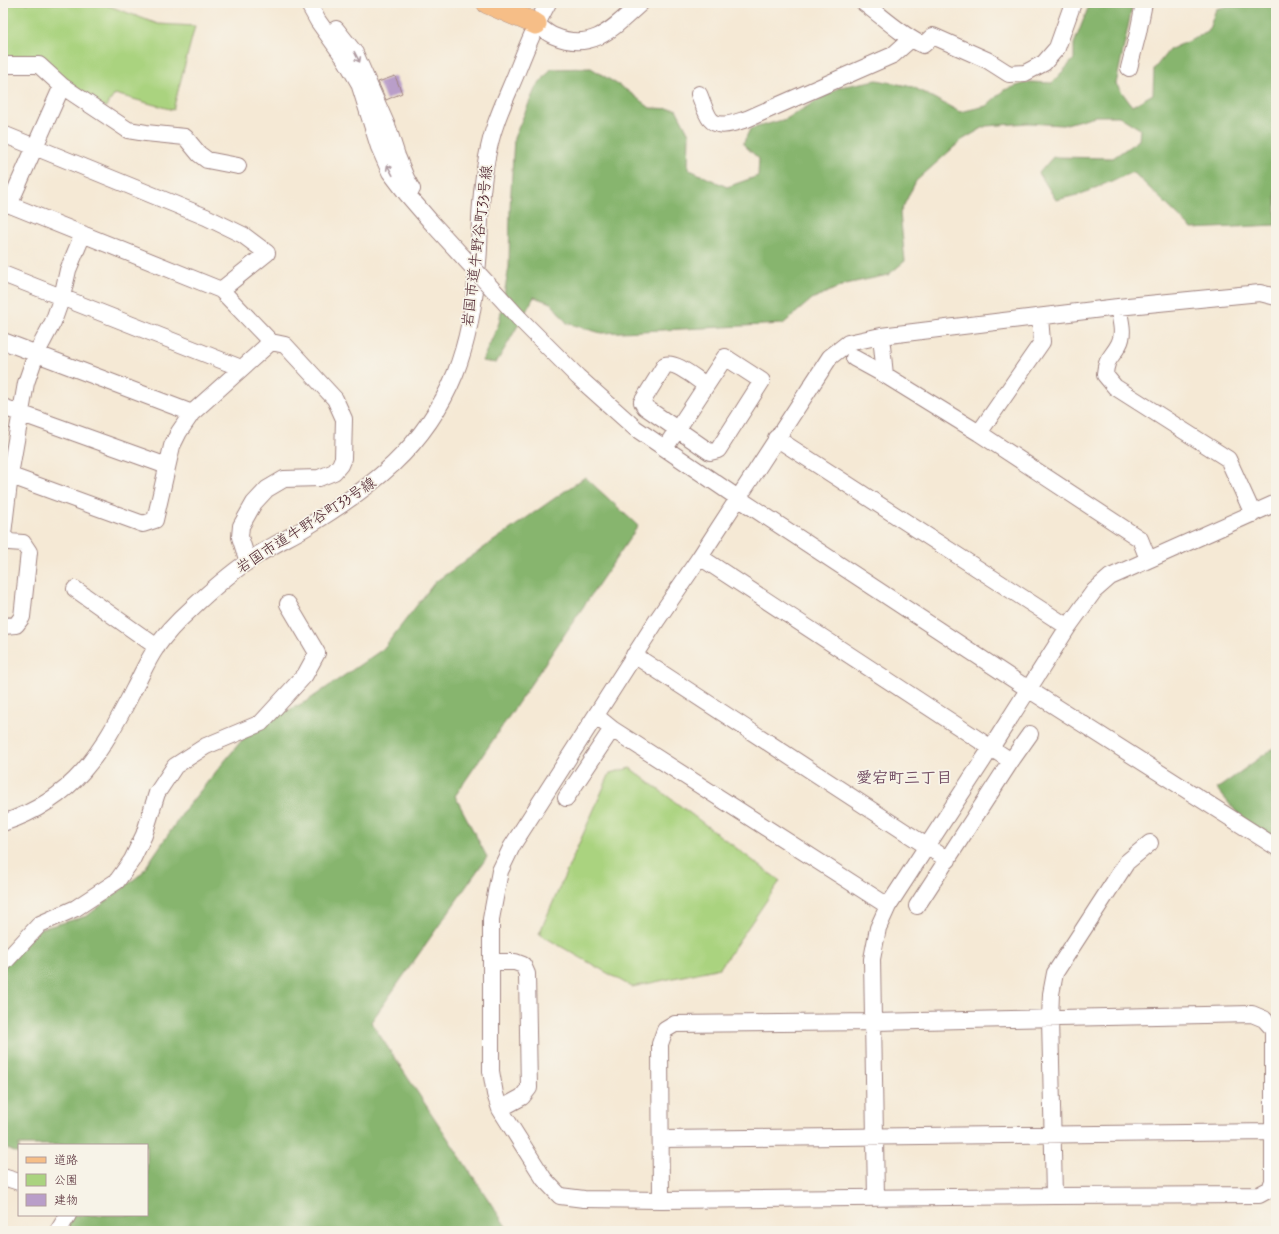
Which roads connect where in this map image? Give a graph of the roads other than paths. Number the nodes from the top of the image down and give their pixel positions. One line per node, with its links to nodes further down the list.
1 (308, 3): 19 (street, one-way to 1)
2 (317, 3): 19 (street, one-way to 19)
3 (487, 3): 9 (main road)
4 (548, 3): 9 (street, 岩国市道牛野谷町33号線)
5 (641, 3): 9 (street)
6 (864, 3): 10 (street)
7 (1073, 3): 10 (street)
8 (1144, 3): 12 (street)
9 (536, 24): 50 (street, 岩国市道牛野谷町33号線)
10 (917, 42): 14 (street)
11 (3, 65): 13 (street)
12 (1129, 68)
13 (62, 86): 16 (street); 17 (street)
14 (699, 94)
15 (3, 134): 16 (street)
16 (35, 147): 18 (street); 22 (street)
17 (238, 166)
18 (6, 204): 20 (street)
19 (431, 222): 41 (street, bridge)
20 (83, 234): 22 (street); 23 (street)
21 (3, 274): 23 (street)
22 (221, 290): 29 (street)
23 (62, 297): 30 (street); 32 (street)
24 (1276, 297): 25 (street)
25 (1118, 307): 26 (street); 46 (street)
26 (1040, 317): 27 (street); 39 (street)
27 (882, 336): 33 (street); 40 (street)
28 (3, 341): 30 (street)
29 (270, 342): 32 (street); 50 (street)
30 (36, 354): 36 (street); 37 (street)
31 (854, 358): 33 (street)
32 (241, 368): 36 (street)
33 (885, 375): 39 (street)
34 (706, 385): 38 (street); 38 (street); 38 (street)
35 (3, 406): 37 (street)
36 (192, 413): 42 (street)
37 (21, 414): 42 (street); 43 (street)
38 (678, 429): 41 (street)
39 (978, 433): 49 (street)
40 (776, 438): 44 (street); 54 (street)
41 (665, 448): 44 (street)
42 (167, 466): 43 (street)
43 (7, 474): 47 (street)
44 (738, 498): 48 (street); 57 (street)
45 (1276, 503): 46 (street)
46 (1253, 514): 49 (street)
47 (3, 535): 53 (street)
48 (700, 557): 56 (street); 61 (street)
49 (1148, 559): 54 (street)
50 (248, 562): 55 (street, 岩国市道牛野谷町33号線)
51 (75, 589): 55 (street)
52 (288, 604): 72 (street)
53 (3, 626)
54 (1068, 627): 57 (street)
55 (157, 647): 64 (street, 岩国市道牛野谷町33号線)
56 (634, 655): 58 (street); 66 (street)
57 (1028, 690): 61 (street); 67 (street)
58 (596, 716): 59 (street); 71 (street)
59 (612, 729): 63 (street); 69 (street)
60 (1030, 734): 62 (street)
61 (991, 748): 62 (street); 66 (street)
62 (1011, 761): 68 (street)
63 (566, 798)
64 (3, 823)
65 (1150, 843): 73 (street)
66 (926, 847): 68 (street); 69 (street)
67 (1276, 847)
68 (948, 860): 70 (street)
69 (888, 906): 74 (street)
70 (917, 906)
71 (491, 962): 75 (street); 75 (street)
72 (3, 964)
73 (1050, 1018): 74 (street); 76 (street); 77 (street)
74 (874, 1022): 78 (street); 79 (street)
75 (500, 1109): 86 (street)
76 (1273, 1132): 77 (street); 83 (street)
77 (1053, 1134): 78 (street); 82 (street)
78 (875, 1136): 79 (street); 85 (street)
79 (662, 1139): 86 (street)
80 (3, 1177): 81 (street)
81 (18, 1182)
82 (1054, 1196): 83 (street); 85 (street)
83 (1259, 1196): 84 (street)
84 (1276, 1196)
85 (876, 1198): 86 (street)
86 (662, 1200)
87 (67, 1216): 88 (street)
88 (58, 1231)

